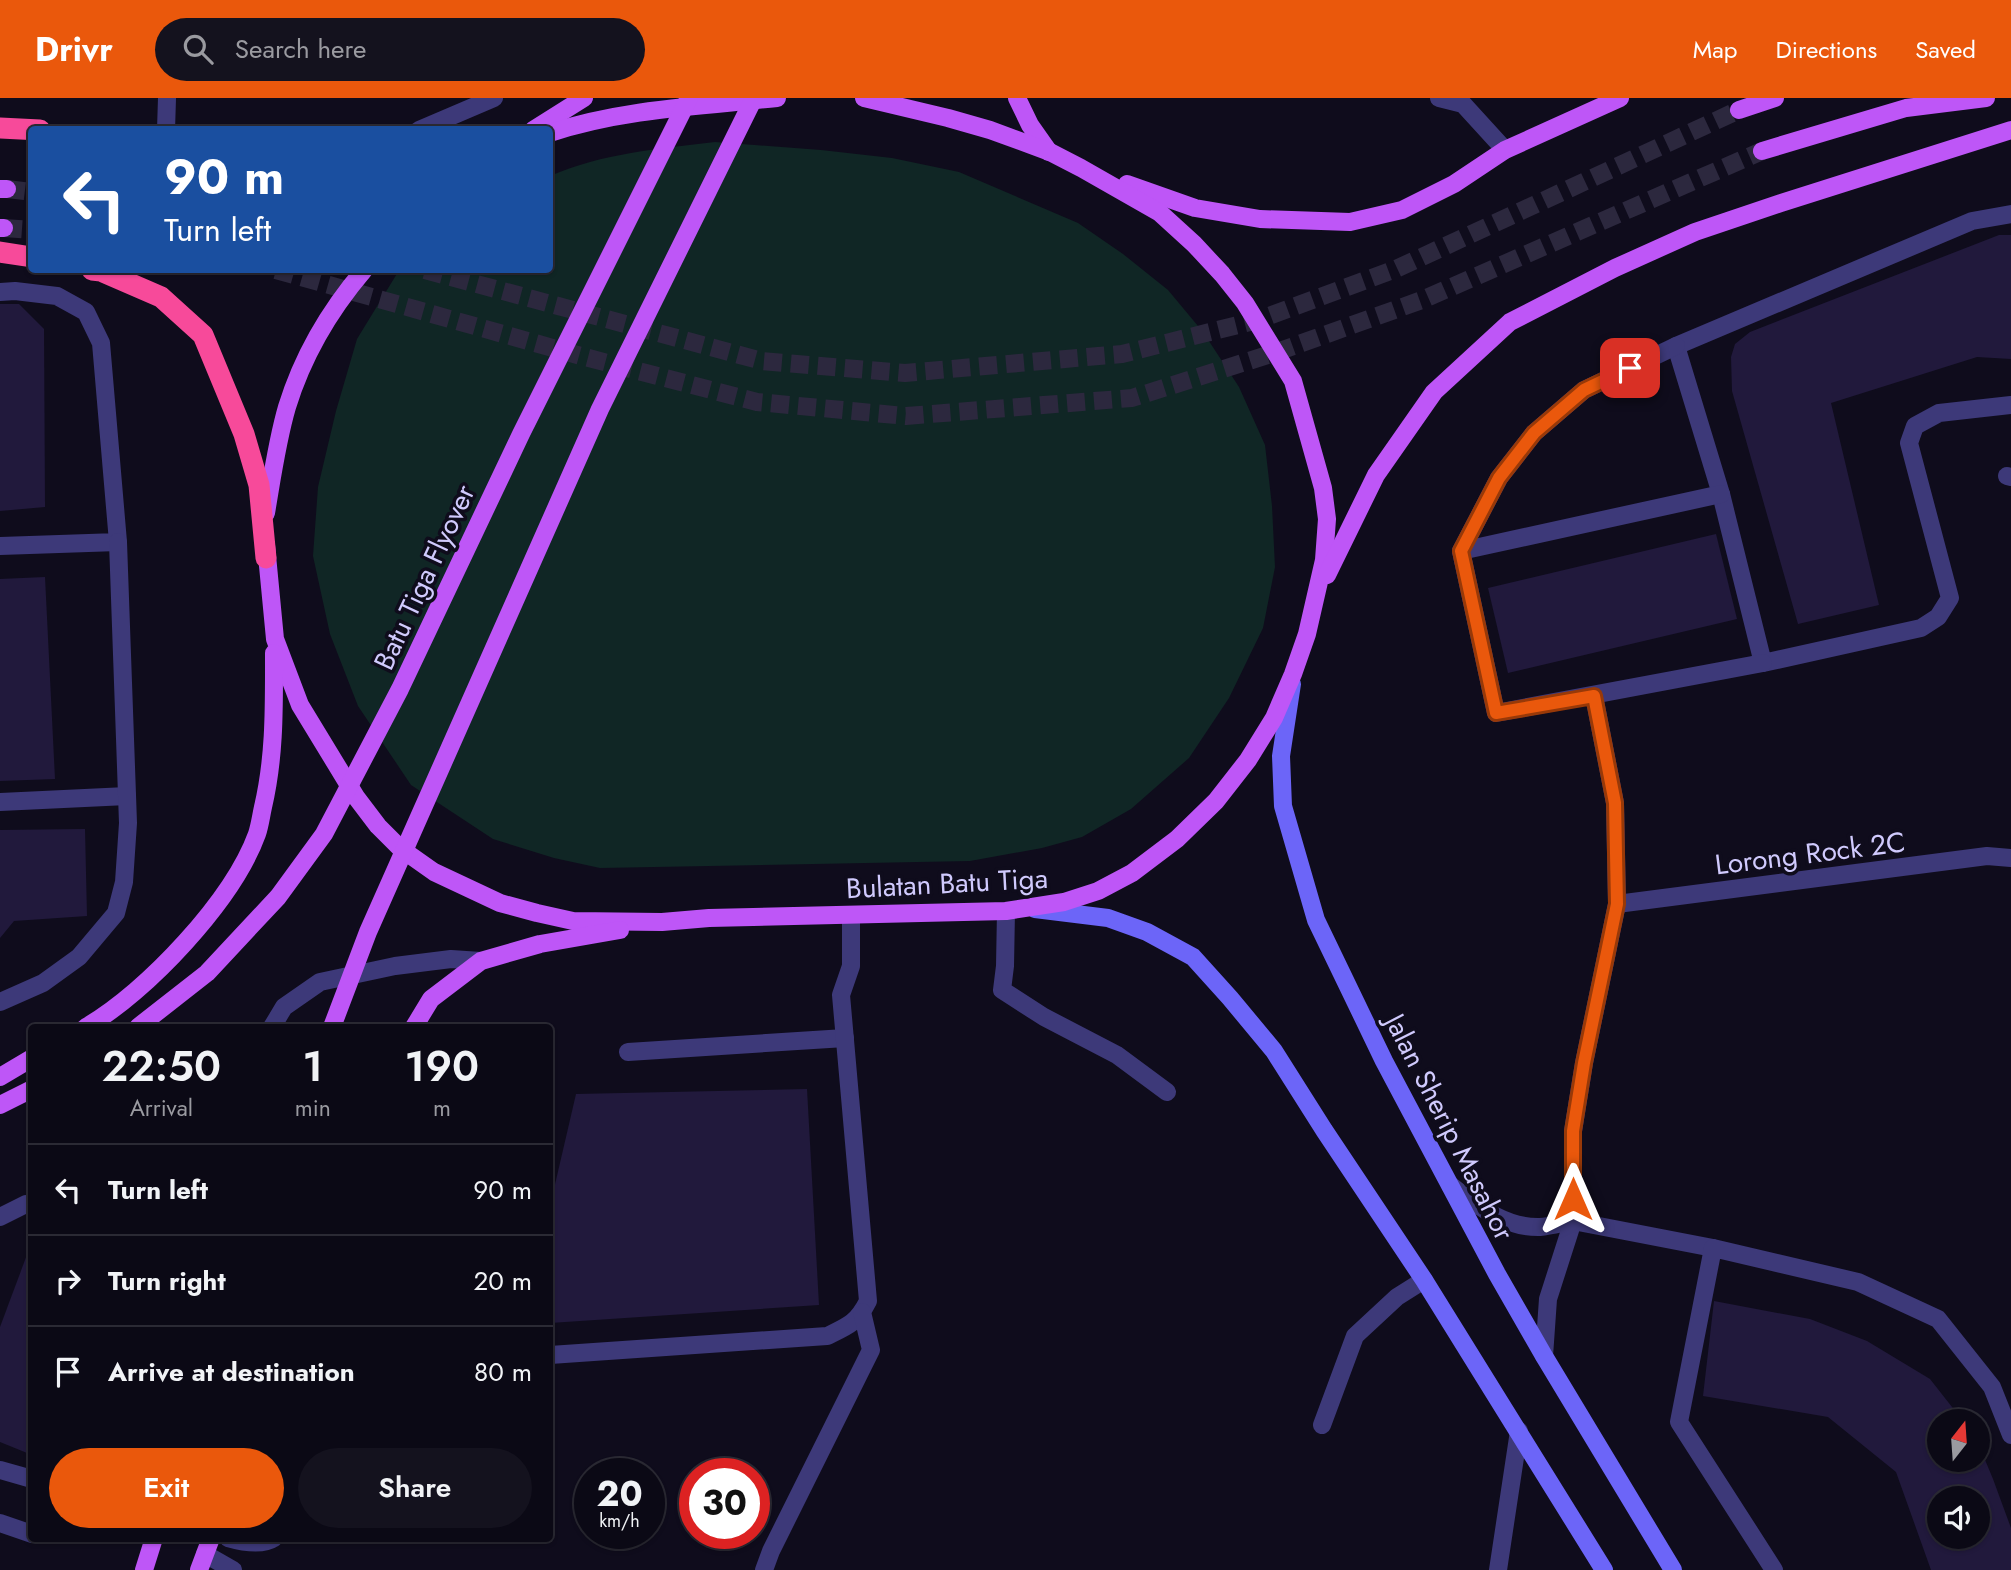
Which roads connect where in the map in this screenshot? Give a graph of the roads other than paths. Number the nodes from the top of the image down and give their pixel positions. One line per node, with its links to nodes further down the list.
1 (167, 98): 14 (street)
2 (494, 98): 15 (street)
3 (584, 98): 16 (main road)
4 (688, 98): 54 (main road, Batu Tiga Flyover, bridge)
5 (754, 98): 56 (main road, bridge)
6 (777, 98): 20 (main road)
7 (864, 98): 23 (main road, Bulatan Batu Tiga)
8 (1017, 98): 23 (main road)
9 (1439, 98): 21 (street)
10 (1620, 98): 21 (main road)
11 (1775, 98): 13 (main road)
12 (1986, 98): 22 (main road)
13 (1739, 110)
14 (166, 126)
15 (428, 126)
16 (539, 126)
17 (0, 128): 18 (highway)
18 (28, 129)
19 (2011, 130): 38 (main road)
20 (553, 132)
21 (1505, 150): 24 (main road)
22 (1762, 151)
23 (1050, 152): 24 (main road, Bulatan Batu Tiga)
24 (1081, 168): 38 (main road, Bulatan Batu Tiga)
25 (2011, 214): 31 (street)
26 (0, 252): 27 (highway)
27 (28, 256)
28 (105, 273): 37 (highway)
29 (362, 273): 37 (main road, Bulatan Batu Tiga)
30 (0, 292): 34 (street)
31 (1676, 346): 33 (street); 36 (street)
32 (2011, 405): 40 (street)
33 (1721, 494): 36 (street); 40 (street)
34 (118, 542): 35 (street); 43 (street)
35 (0, 546)
36 (1461, 551): 42 (street)
37 (266, 558): 39 (main road, Bulatan Batu Tiga)
38 (1317, 597): 41 (main road, Bulatan Batu Tiga)
39 (275, 639): 50 (main road, Bulatan Batu Tiga); 53 (main road)
40 (1763, 663): 42 (street)
41 (1293, 674): 47 (main road, Bulatan Batu Tiga); 65 (main road, Jalan Sherip Masahor)
42 (1594, 696): 46 (street)
43 (127, 796): 44 (street); 52 (street)
44 (0, 802)
45 (2011, 858): 46 (street, Lorong Rock 2C)
46 (1617, 904): 68 (street)
47 (1027, 908): 48 (main road, Bulatan Batu Tiga); 70 (main road)
48 (1006, 911): 49 (main road, Bulatan Batu Tiga); 63 (street)
49 (851, 915): 50 (main road, Bulatan Batu Tiga); 58 (street)
50 (662, 922): 51 (main road)
51 (481, 961): 55 (street); 57 (main road)
52 (0, 1002)
53 (90, 1024)
54 (142, 1024)
55 (274, 1024)
56 (332, 1024)
57 (416, 1024)
58 (845, 1038): 59 (street); 71 (street)
59 (628, 1052)
60 (28, 1060): 61 (main road)
61 (0, 1077)
62 (28, 1091): 64 (main road)
63 (1167, 1092)
64 (0, 1105)
65 (1450, 1185): 68 (street); 73 (main road, Jalan Sherip Masahor)
66 (28, 1204): 67 (street)
67 (0, 1217)
68 (1573, 1221): 69 (street); 73 (street)
69 (1713, 1248): 76 (street); 89 (street)
70 (1424, 1280): 74 (street); 75 (main road)
71 (862, 1312): 72 (street); 85 (street)
72 (553, 1355)
73 (1544, 1356): 88 (main road, Jalan Sherip Masahor)
74 (1322, 1425)
75 (1519, 1431): 86 (street); 87 (main road)
76 (2011, 1434)
77 (0, 1470): 78 (street)
78 (28, 1478)
79 (0, 1523): 80 (street)
80 (28, 1533)
81 (153, 1542): 83 (main road)
82 (205, 1554): 84 (street)
83 (144, 1570)
84 (233, 1570)
85 (764, 1570)
86 (1498, 1570)
87 (1604, 1570)
88 (1673, 1570)
89 (1774, 1570)

